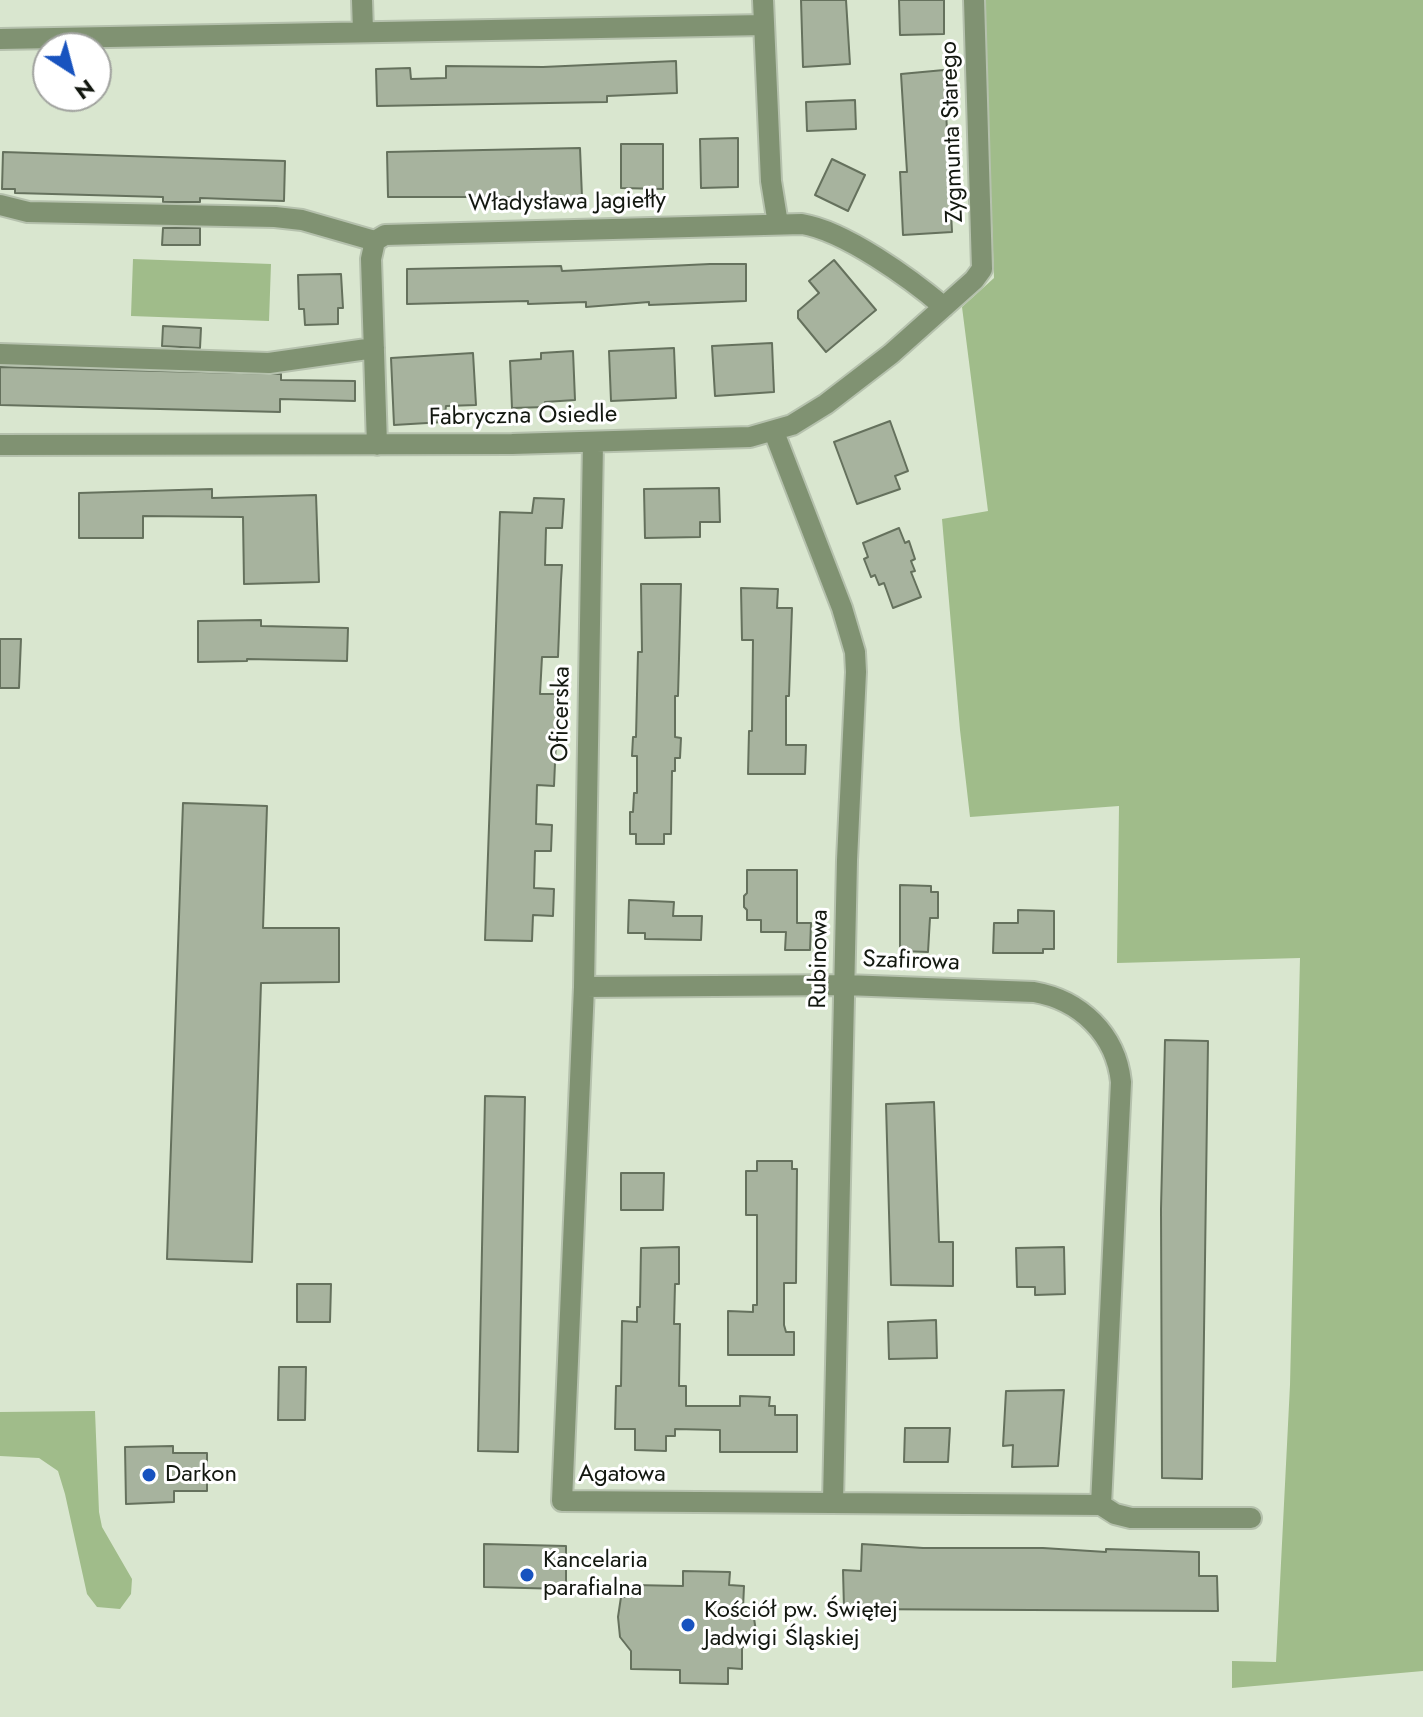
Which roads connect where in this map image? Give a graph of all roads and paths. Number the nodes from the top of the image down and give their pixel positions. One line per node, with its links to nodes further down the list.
1 (362, 0): 5 (street)
2 (763, 0): 4 (street)
3 (974, 0): 10 (street, Zygmunta Starego)
4 (764, 25): 5 (street); 8 (street)
5 (363, 31): 6 (street)
6 (0, 39)
7 (0, 205): 9 (street)
8 (778, 224): 9 (street, Władysława Jagiełły); 11 (street, Władysława Jagiełły)
9 (375, 241): 12 (street)
10 (983, 262): 11 (street, Fabryczna Osiedle)
11 (944, 307): 14 (street, Fabryczna Osiedle)
12 (374, 348): 13 (street); 17 (street)
13 (0, 354)
14 (774, 432): 15 (street, Fabryczna Osiedle); 18 (street, Rubinowa)
15 (593, 442): 17 (street, Fabryczna Osiedle); 19 (street, Oficerska)
16 (0, 445): 17 (street, Fabryczna Osiedle)
17 (377, 445)
18 (845, 985): 19 (street, Szafirowa); 20 (street, Rubinowa); 21 (street, Szafirowa)
19 (584, 987): 20 (street, Agatowa)
20 (833, 1502): 21 (street, Agatowa)
21 (1101, 1505): 22 (street, Agatowa)
22 (1251, 1518)

